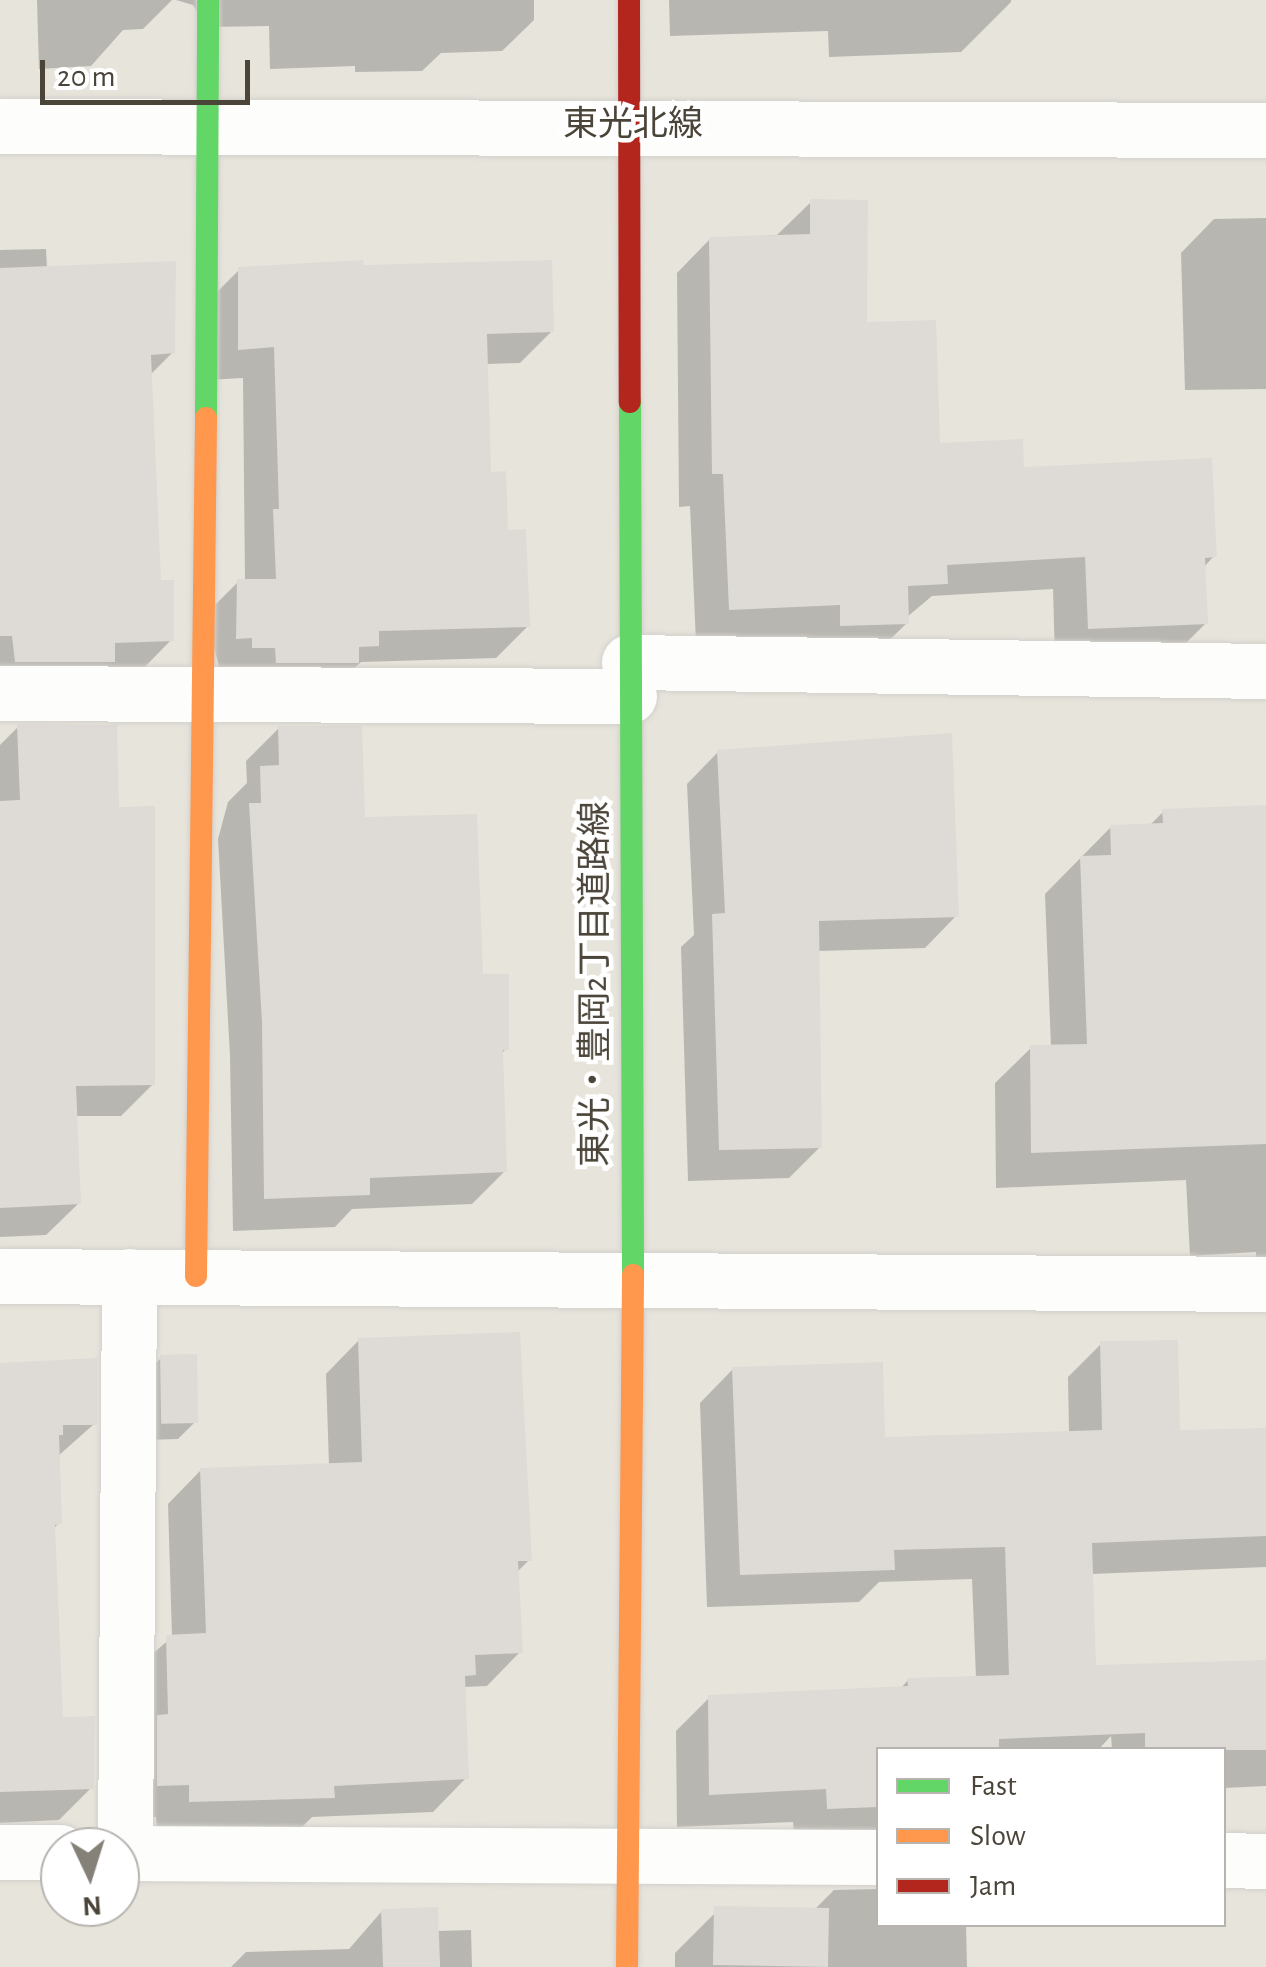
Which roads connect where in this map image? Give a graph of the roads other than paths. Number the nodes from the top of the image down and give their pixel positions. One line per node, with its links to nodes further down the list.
1 (208, 0): 5 (street)
2 (629, 0): 3 (street, 東光・豊岡2丁目道路線)
3 (632, 124): 5 (street, 東光北線); 6 (street, 東光北線); 8 (street, 東光・豊岡2丁目道路線)
4 (0, 126): 5 (street, 東光北線)
5 (208, 126): 10 (street)
6 (1266, 130)
7 (1266, 671): 8 (street)
8 (629, 679): 10 (street); 14 (street, 東光・豊岡2丁目道路線)
9 (0, 693): 10 (street)
10 (206, 694): 13 (street)
11 (0, 1276): 12 (street)
12 (130, 1276): 13 (street); 16 (street)
13 (196, 1276): 14 (street)
14 (633, 1280): 15 (street); 20 (street, 東光・豊岡2丁目道路線)
15 (1266, 1284)
16 (123, 1827)
17 (0, 1852): 18 (street)
18 (40, 1852)
19 (140, 1852): 20 (street)
20 (627, 1854): 21 (street); 24 (street, 東光・豊岡2丁目道路線)
21 (876, 1856)
22 (1226, 1860): 23 (street)
23 (1266, 1860)
24 (627, 1967)

